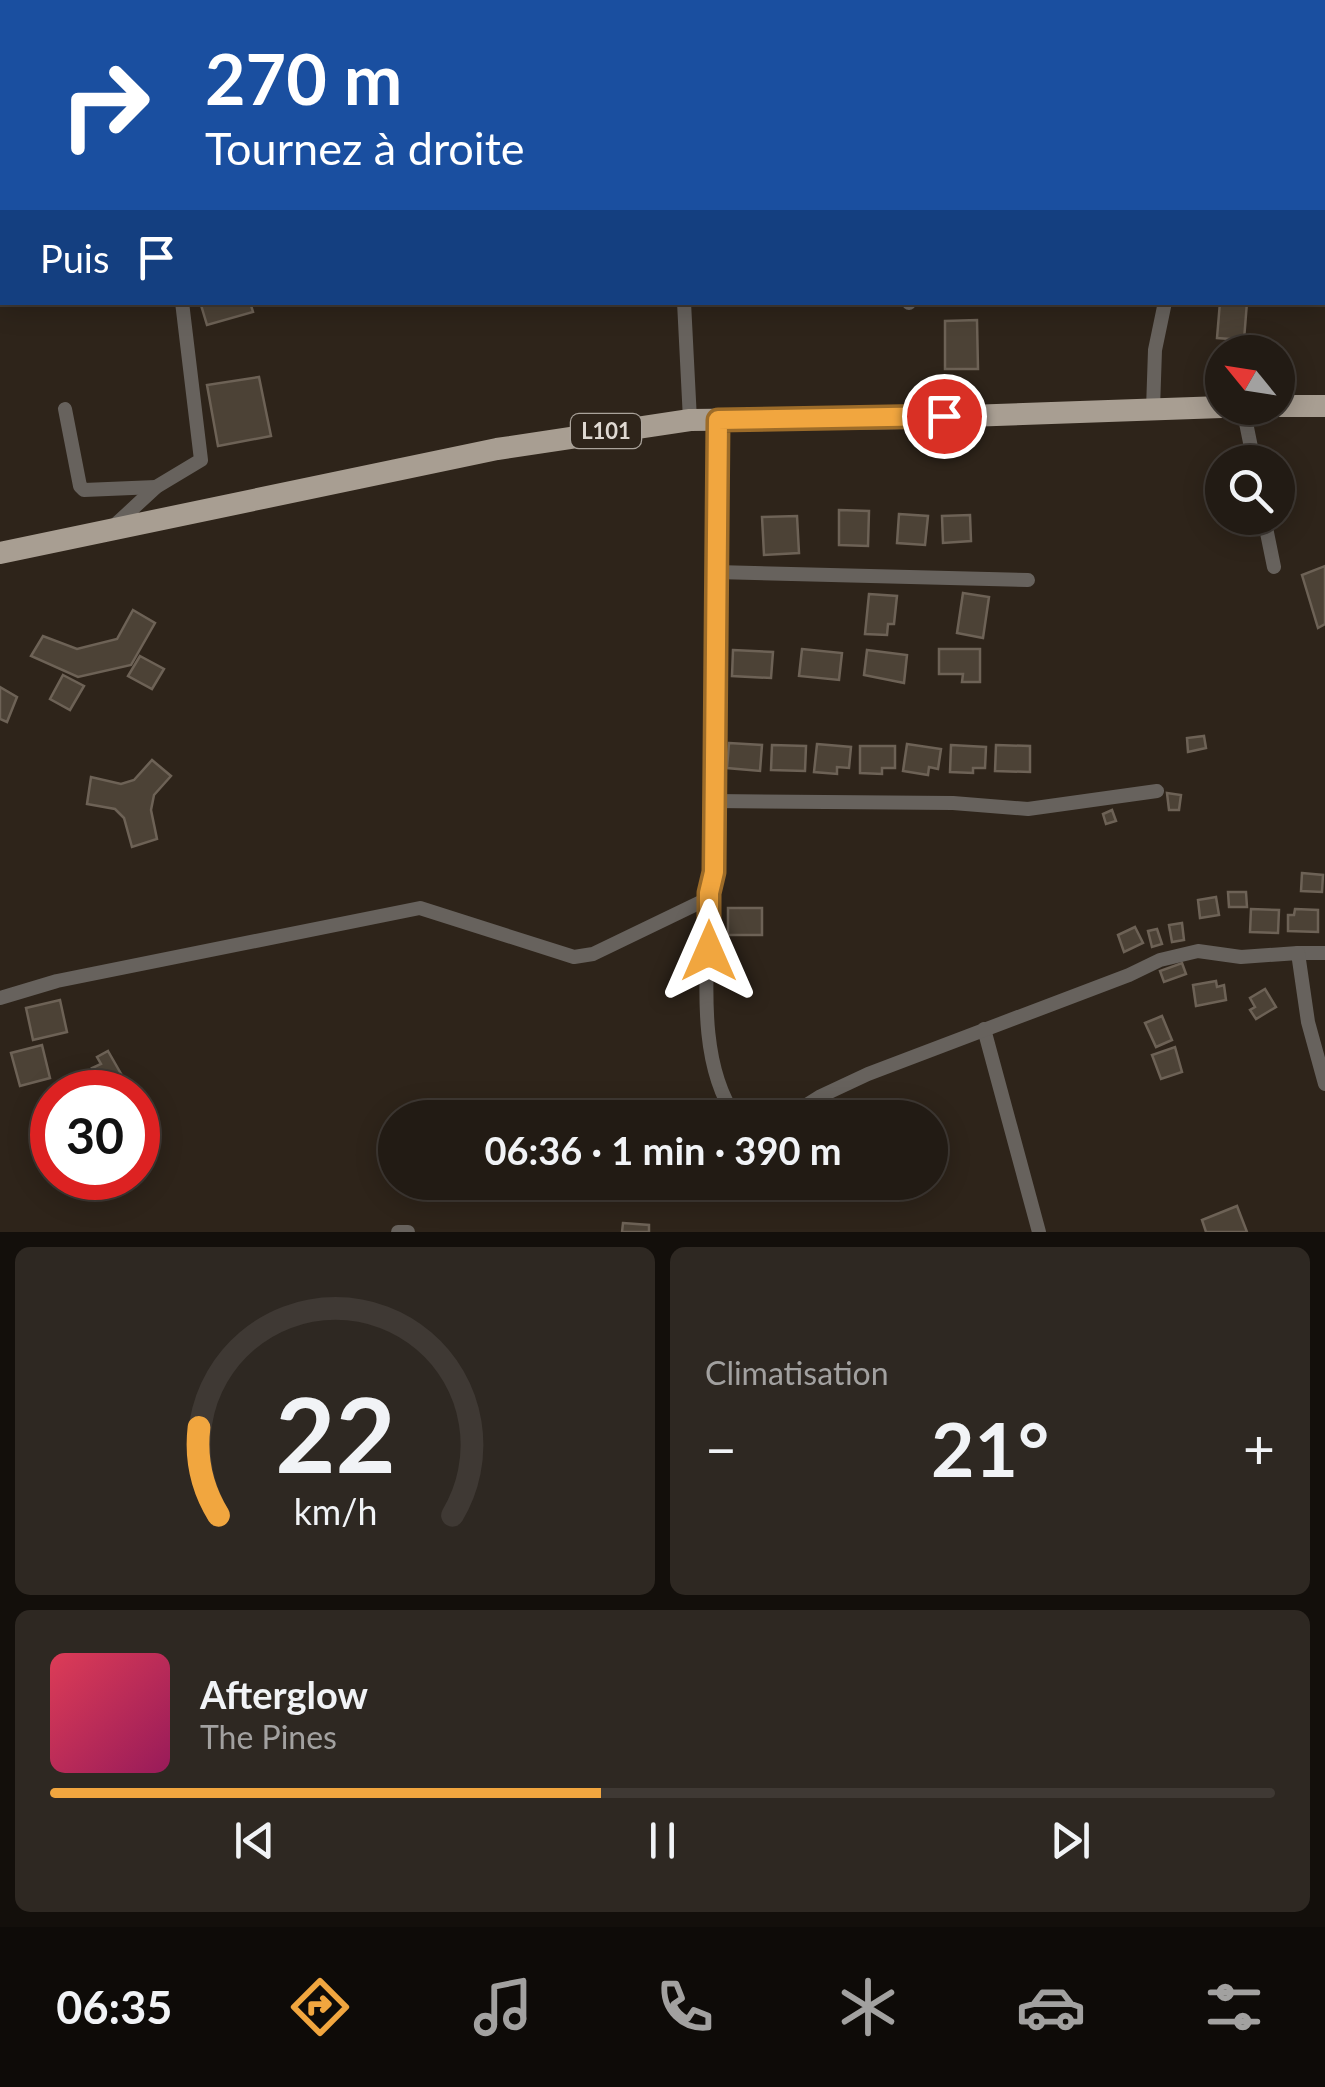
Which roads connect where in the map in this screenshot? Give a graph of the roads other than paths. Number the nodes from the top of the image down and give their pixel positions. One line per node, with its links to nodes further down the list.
1 (182, 305): 11 (street)
2 (684, 305): 9 (street)
3 (1165, 305): 8 (street)
4 (1295, 406): 5 (main road)
5 (1325, 406)
6 (1205, 407): 8 (main road, L101)
7 (65, 409): 11 (street)
8 (1153, 409): 10 (main road, L101)
9 (690, 420): 10 (main road, L101); 12 (main road, L101)
10 (718, 420): 16 (street)
11 (156, 487): 12 (street)
12 (110, 530): 14 (main road, L101)
13 (1267, 535): 15 (street)
14 (0, 553)
15 (1274, 567)
16 (716, 572): 17 (street); 19 (street)
17 (1028, 580)
18 (1156, 791): 19 (street)
19 (714, 801): 20 (street)
20 (709, 893): 23 (street); 26 (street)
21 (1298, 953): 22 (street); 24 (street); 25 (street)
22 (1325, 953)
23 (0, 998)
24 (984, 1029): 27 (street); 28 (street)
25 (1325, 1084)
26 (723, 1100)
27 (815, 1100)
28 (1040, 1232)

